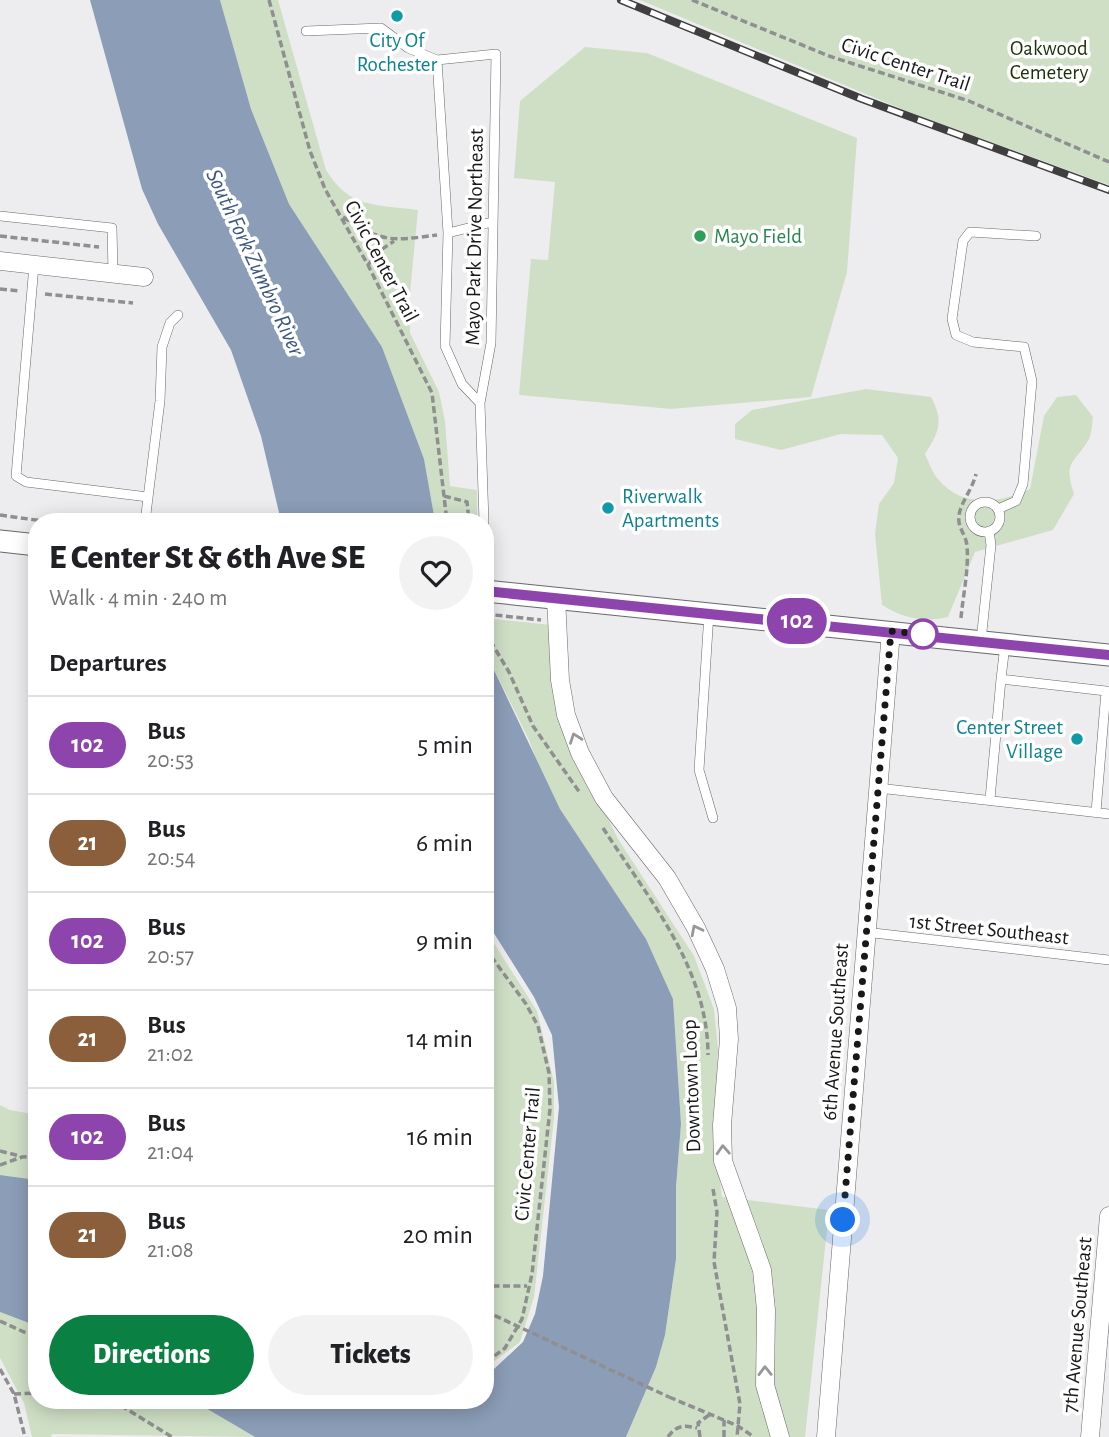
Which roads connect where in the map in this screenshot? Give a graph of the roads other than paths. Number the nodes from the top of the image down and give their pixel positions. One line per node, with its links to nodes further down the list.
1 (306, 31): 2 (lane)
2 (437, 60): 4 (lane, Mayo Park Drive Northeast); 5 (lane)
3 (0, 216): 9 (lane)
4 (492, 222): 5 (lane); 12 (lane, Mayo Park Drive Northeast)
5 (448, 233): 12 (lane)
6 (1036, 236): 14 (lane)
7 (0, 261): 8 (street)
8 (34, 264): 9 (street); 13 (lane)
9 (113, 273): 10 (street)
10 (144, 277)
11 (178, 315): 13 (lane)
12 (480, 403): 16 (lane, Mayo Park Drive Northeast)
13 (148, 498): 15 (lane)
14 (998, 509): 17 (lane); 17 (lane)
15 (146, 513)
16 (484, 513)
17 (989, 531): 24 (lane)
18 (0, 541): 19 (street)
19 (28, 544)
20 (494, 592): 21 (street)
21 (556, 598): 22 (street); 36 (street, one-way to 21)
22 (709, 613): 23 (street); 32 (lane)
23 (891, 631): 24 (street); 28 (street, 6th Avenue Southeast)
24 (981, 641): 25 (street)
25 (1005, 644): 26 (street); 27 (lane)
26 (1109, 655)
27 (1001, 679): 29 (lane); 30 (lane)
28 (877, 788): 29 (lane); 33 (street, 6th Avenue Southeast)
29 (990, 799): 30 (lane)
30 (1096, 812): 31 (lane)
31 (1109, 814)
32 (712, 818)
33 (865, 932): 34 (lane, 1st Street Southeast); 37 (street, 6th Avenue Southeast)
34 (1109, 960)
35 (1109, 1216): 38 (street, 7th Avenue Southeast)
36 (780, 1437)
37 (826, 1437)
38 (1090, 1437)

